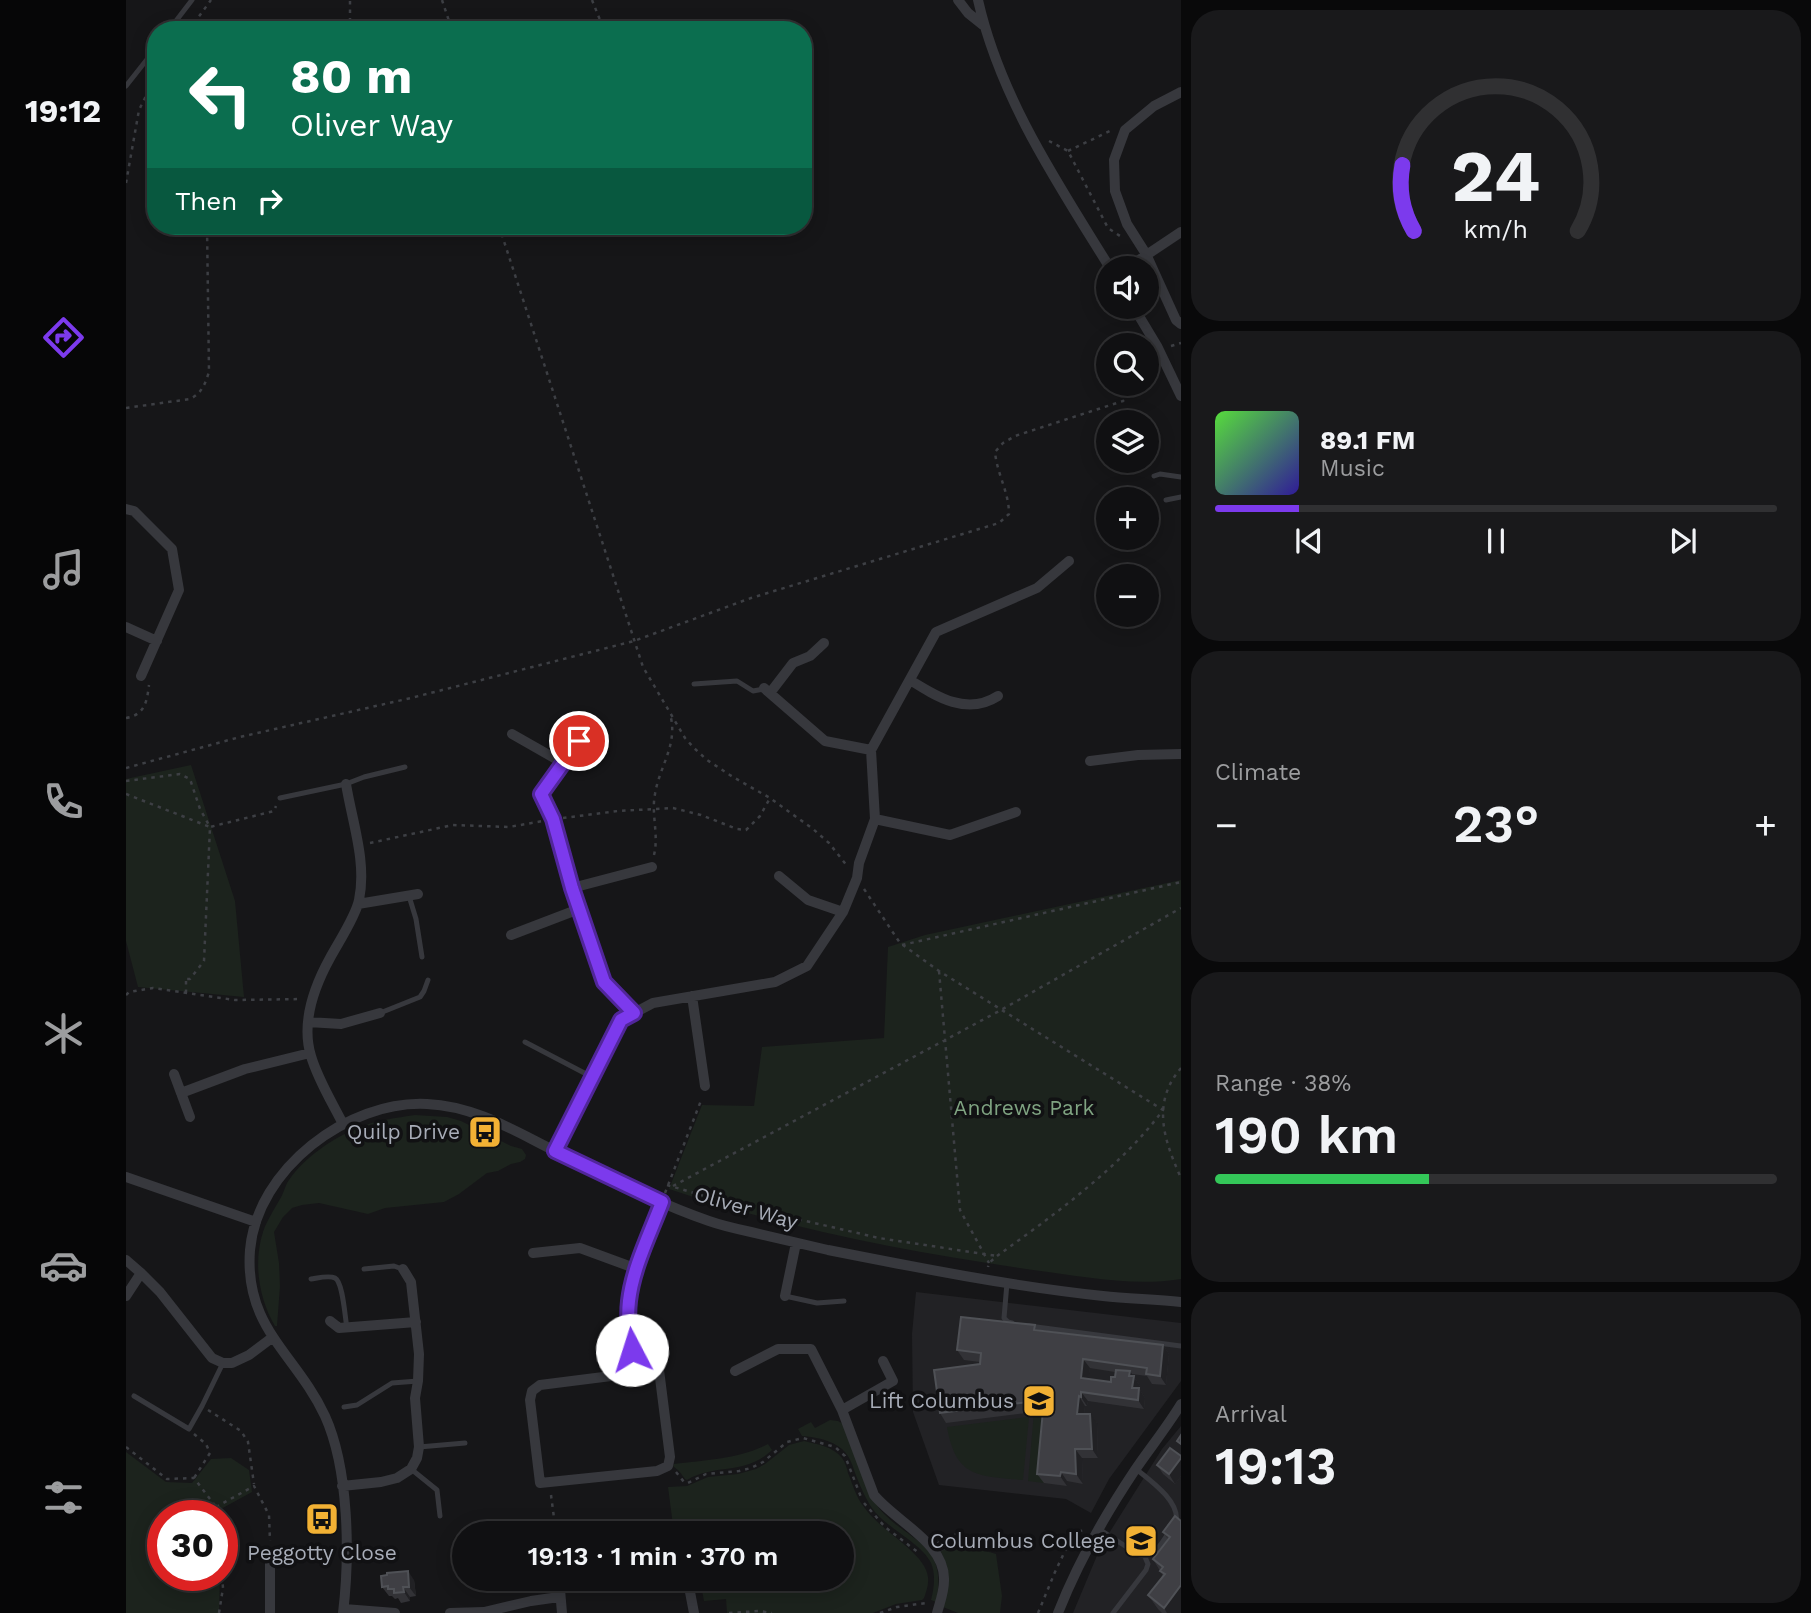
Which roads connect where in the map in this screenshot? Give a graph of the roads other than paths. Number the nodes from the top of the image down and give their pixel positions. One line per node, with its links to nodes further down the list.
1 (191, 0): 4 (lane)
2 (958, 0): 5 (street)
3 (978, 0): 5 (street)
4 (176, 21)
5 (984, 26): 11 (street)
6 (147, 59): 7 (lane)
7 (126, 86)
8 (1181, 92): 10 (street)
9 (1181, 232): 10 (street)
10 (1146, 254): 12 (street); 14 (street)
11 (1103, 256)
12 (1143, 256)
13 (1141, 319): 15 (street)
14 (1181, 324)
15 (1181, 396)
16 (1154, 476): 17 (lane)
17 (1181, 477)
18 (1181, 497): 19 (lane)
19 (1166, 500)
20 (126, 509): 23 (street)
21 (1069, 561): 26 (street)
22 (126, 627): 23 (street)
23 (157, 641): 25 (street)
24 (824, 643): 28 (street)
25 (141, 676)
26 (910, 680): 29 (street); 32 (street)
27 (694, 684): 28 (lane)
28 (767, 691): 32 (street)
29 (998, 696)
30 (512, 734): 35 (street)
31 (579, 741): 35 (street)
32 (871, 750): 40 (street)
33 (1181, 754): 34 (street)
34 (1090, 761)
35 (563, 763): 43 (street)
36 (405, 767): 37 (lane)
37 (346, 784): 38 (lane); 45 (street)
38 (280, 798)
39 (1016, 812): 40 (street)
40 (875, 819): 47 (street)
41 (652, 867): 43 (street)
42 (779, 876): 47 (street)
43 (572, 888): 46 (street)
44 (413, 895): 45 (street); 49 (lane)
45 (358, 905): 54 (street)
46 (579, 909): 48 (street); 53 (street)
47 (843, 912): 51 (street)
48 (511, 935)
49 (422, 957)
50 (428, 980): 52 (lane)
51 (692, 996): 53 (street); 59 (street)
52 (380, 1013): 54 (street)
53 (634, 1013): 58 (street)
54 (308, 1022): 56 (street)
55 (525, 1042): 58 (lane)
56 (310, 1053): 60 (street); 62 (street)
57 (174, 1074): 60 (street)
58 (592, 1077): 63 (street)
59 (705, 1086)
60 (181, 1093): 61 (street)
61 (190, 1117)
62 (343, 1124): 63 (street, Oliver Way); 66 (street, Oliver Way)
63 (555, 1151): 65 (street, Oliver Way)
64 (126, 1177): 66 (street)
65 (662, 1202): 67 (street, Oliver Way); 72 (street)
66 (256, 1222): 85 (street, Oliver Way)
67 (796, 1243): 75 (street, Oliver Way); 77 (street)
68 (533, 1253): 72 (street)
69 (126, 1260): 73 (street)
70 (364, 1269): 71 (lane)
71 (403, 1269): 81 (street)
72 (637, 1269): 90 (street)
73 (141, 1273): 76 (street); 88 (street)
74 (311, 1279): 84 (lane)
75 (1007, 1283): 78 (street, Oliver Way); 82 (lane)
76 (126, 1296)
77 (785, 1296): 79 (lane)
78 (1181, 1300)
79 (844, 1301)
80 (330, 1321): 84 (street)
81 (416, 1322): 84 (street); 91 (street)
82 (1015, 1324)
83 (1029, 1325): 86 (lane)
84 (347, 1328)
85 (273, 1337): 88 (street); 100 (street, Oliver Way)
86 (1181, 1346)
87 (883, 1361): 95 (street)
88 (223, 1363): 92 (lane)
89 (735, 1371): 95 (street)
90 (635, 1373): 90 (street)
91 (418, 1381): 94 (lane); 97 (street)
92 (134, 1396)
93 (1181, 1404): 99 (street)
94 (344, 1407)
95 (842, 1410): 104 (street)
96 (465, 1443): 97 (lane)
97 (419, 1447): 98 (street)
98 (411, 1469): 100 (street); 101 (lane)
99 (1136, 1469): 102 (street); 106 (lane)
100 (342, 1486): 110 (street, Oliver Way)
101 (440, 1516)
102 (1099, 1529): 106 (lane); 117 (street)
103 (981, 1543): 104 (street)
104 (934, 1549): 116 (street)
105 (270, 1553): 111 (street)
106 (1145, 1557): 118 (lane)
107 (559, 1591): 109 (street)
108 (690, 1592): 115 (street)
109 (559, 1597): 113 (street); 114 (street)
110 (344, 1611): 112 (street)
111 (270, 1613)
112 (395, 1613)
113 (450, 1613)
114 (562, 1613)
115 (694, 1613)
116 (937, 1613)
117 (1058, 1613)
118 (1113, 1613)

